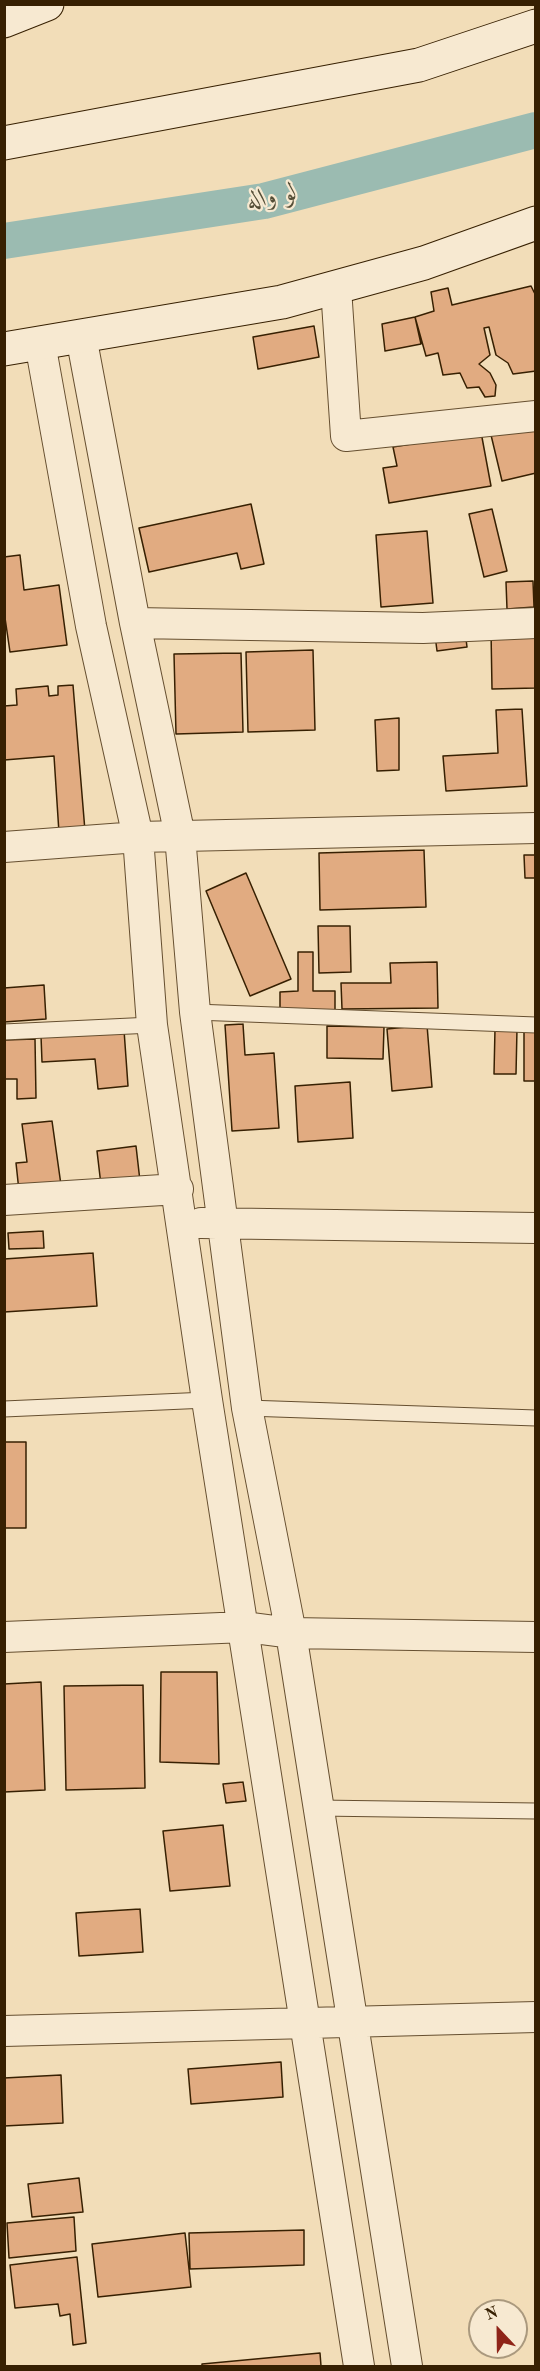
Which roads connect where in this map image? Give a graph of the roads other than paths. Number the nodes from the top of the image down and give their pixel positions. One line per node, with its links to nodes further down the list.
1 (47, 4): 2 (street)
2 (4, 21)
3 (536, 26): 4 (street)
4 (11, 137)
5 (536, 223): 6 (street)
6 (336, 288): 7 (street); 10 (street)
7 (81, 336): 8 (street); 11 (street)
8 (40, 343): 9 (street); 15 (street)
9 (4, 349)
10 (536, 416)
11 (135, 623): 12 (street); 14 (street)
12 (536, 623)
13 (536, 828): 14 (street)
14 (180, 836): 15 (street); 17 (street)
15 (138, 837): 16 (street); 18 (street)
16 (4, 847)
17 (195, 1012): 19 (lane); 24 (street)
18 (152, 1025): 20 (lane); 21 (street)
19 (536, 1025)
20 (4, 1032)
21 (178, 1189): 22 (street); 23 (street)
22 (4, 1200)
23 (183, 1223): 24 (street); 26 (street)
24 (221, 1223): 25 (street); 27 (street)
25 (536, 1228)
26 (207, 1400): 28 (lane); 30 (street)
27 (248, 1408): 29 (lane); 31 (street)
28 (4, 1409)
29 (536, 1418)
30 (245, 1628): 31 (street); 32 (street); 38 (street)
31 (291, 1633): 33 (street); 34 (street)
32 (4, 1637)
33 (536, 1637)
34 (318, 1808): 35 (lane); 37 (street)
35 (536, 1812)
36 (536, 2017): 37 (street)
37 (352, 2022): 38 (street); 41 (street)
38 (306, 2023): 39 (street); 40 (street)
39 (4, 2031)
40 (359, 2367)
41 (407, 2367)

